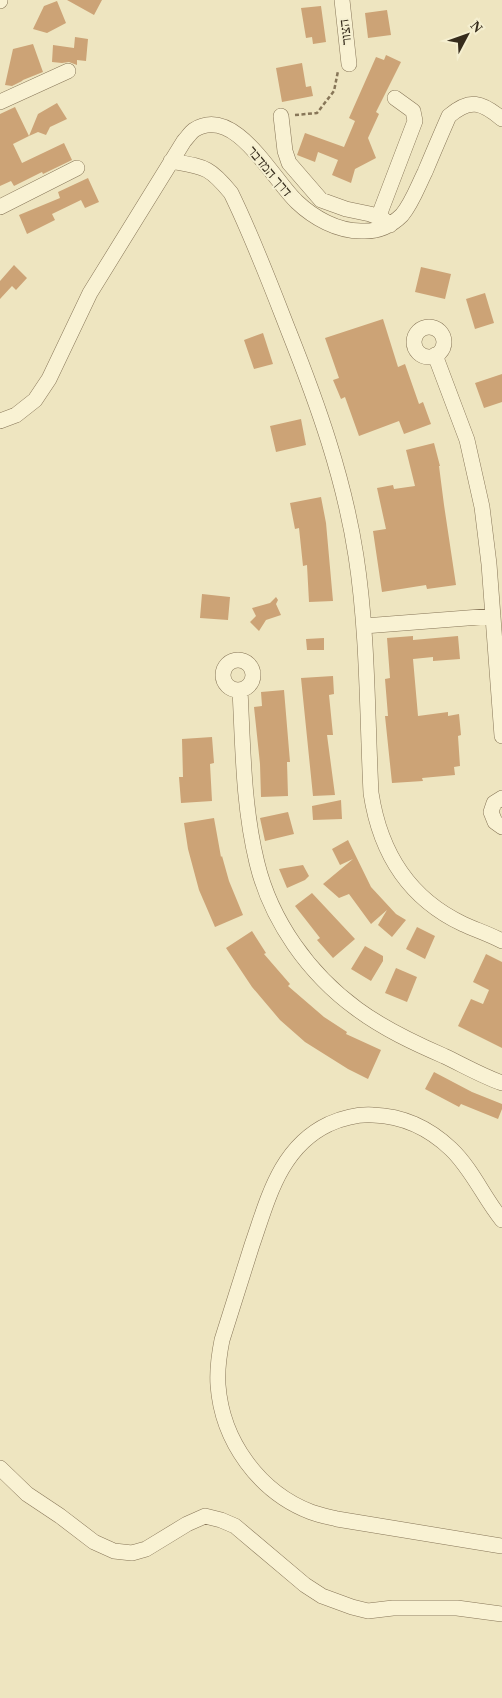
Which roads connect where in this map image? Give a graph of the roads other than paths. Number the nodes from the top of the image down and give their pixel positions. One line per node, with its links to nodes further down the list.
1 (342, 0): 2 (street, הצור)
2 (349, 64)
3 (68, 72): 5 (street)
4 (395, 98): 11 (street)
5 (0, 102)
6 (281, 116): 11 (street)
7 (502, 119): 11 (street)
8 (171, 161): 11 (street, דרך המדבר); 13 (street, דרך המדבר); 15 (street)
9 (77, 168): 10 (street)
10 (0, 207)
11 (384, 221)
12 (435, 355): 14 (street)
13 (0, 421)
14 (493, 616): 15 (street); 17 (street)
15 (364, 626): 20 (street)
16 (240, 690): 21 (street)
17 (502, 736)
18 (502, 798): 19 (street)
19 (502, 827)
20 (502, 940)
21 (502, 1083)
22 (502, 1220): 24 (street)
23 (0, 1468): 25 (street)
24 (502, 1546)
25 (502, 1614)

